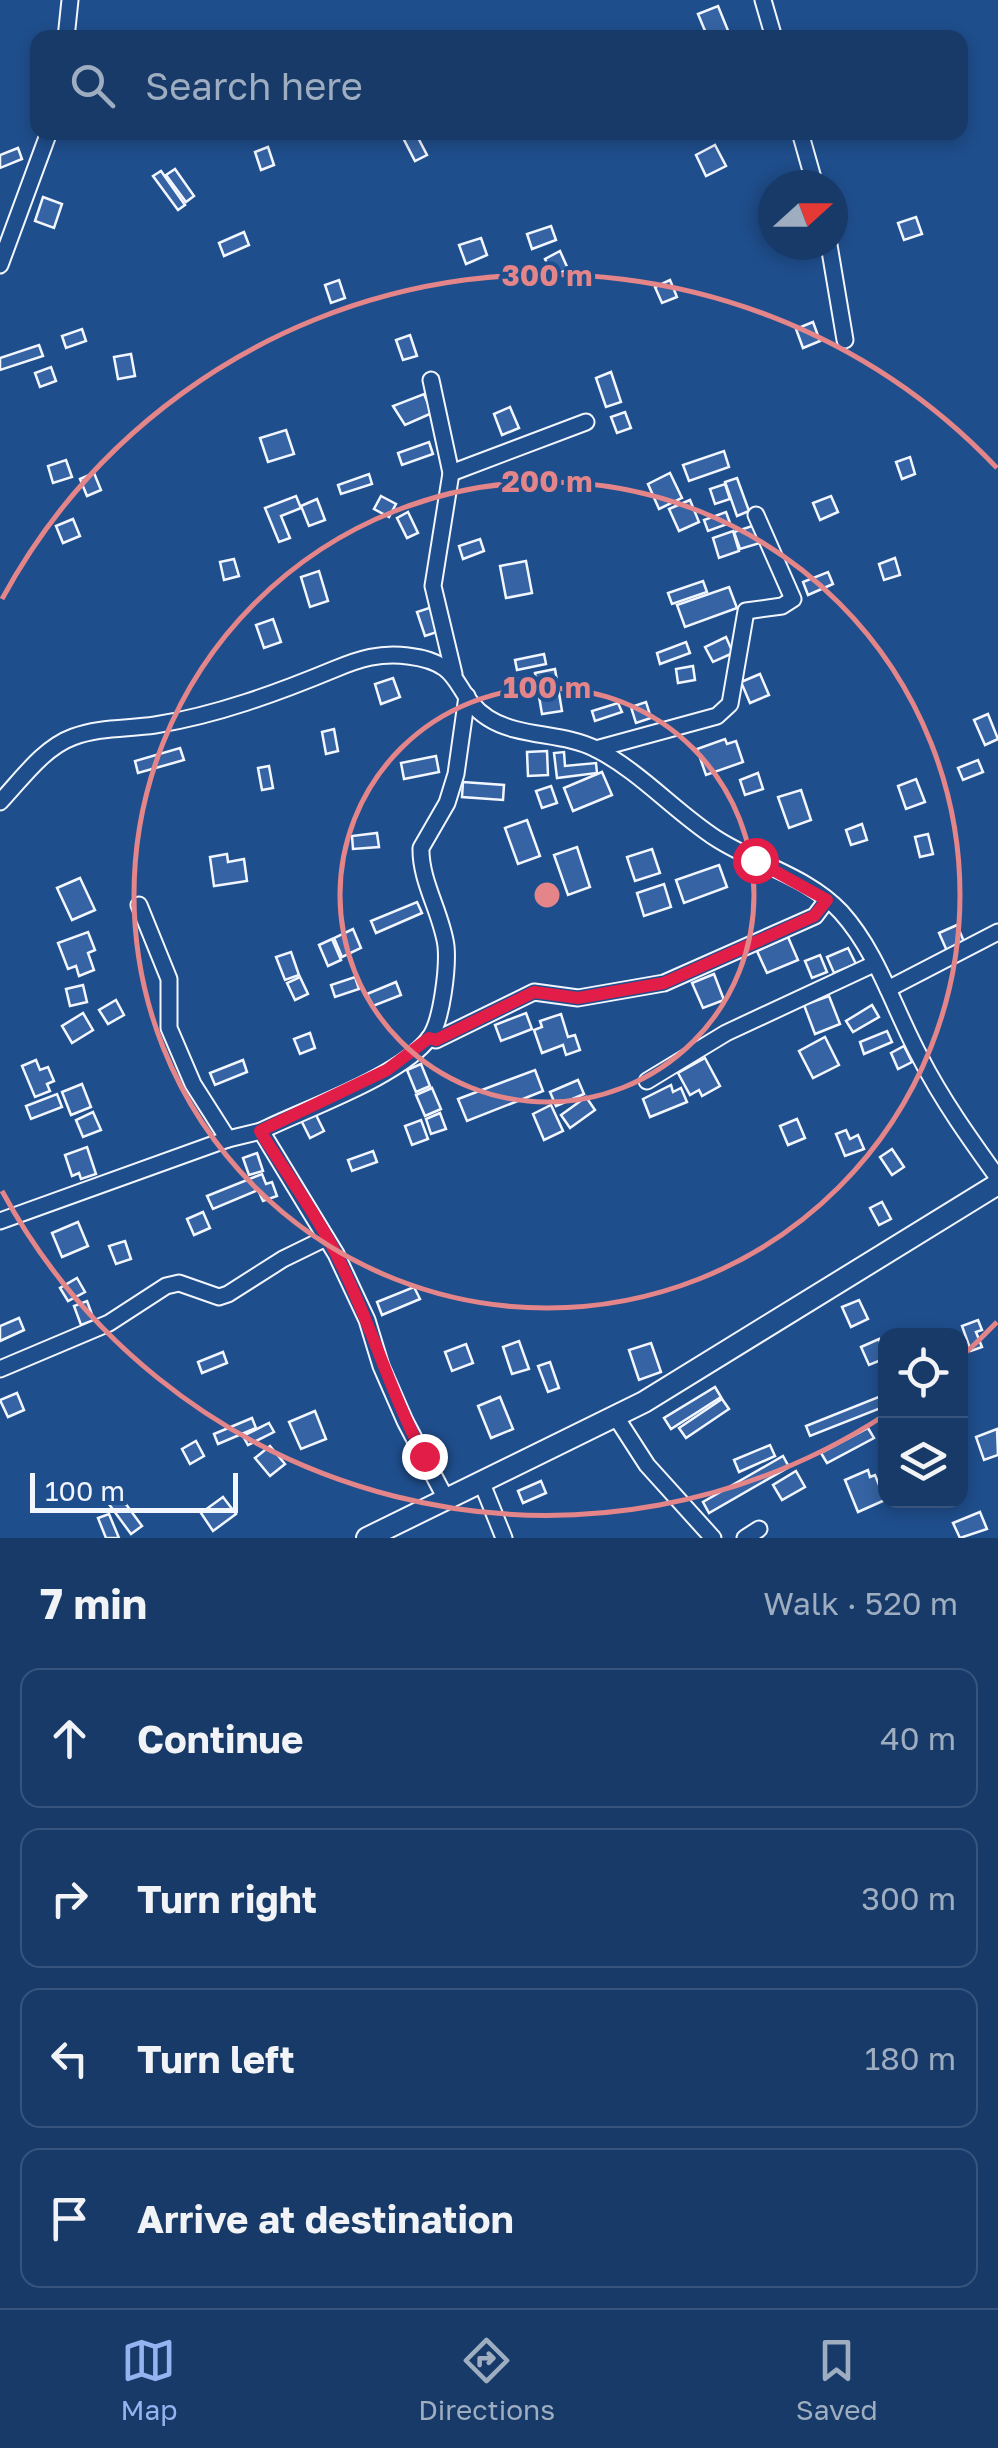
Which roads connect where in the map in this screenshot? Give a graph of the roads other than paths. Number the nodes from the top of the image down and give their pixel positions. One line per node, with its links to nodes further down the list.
1 (70, 0): 3 (street)
2 (763, 0): 4 (street)
3 (67, 30)
4 (772, 30)
5 (45, 140): 9 (street)
6 (802, 140): 7 (street)
7 (811, 170)
8 (832, 260): 10 (street)
9 (0, 266)
10 (845, 340)
11 (431, 380): 13 (street)
12 (586, 422): 13 (street)
13 (450, 473): 15 (street)
14 (756, 515): 17 (street)
15 (454, 674): 16 (street); 18 (street)
16 (467, 696): 17 (street); 24 (street)
17 (596, 748): 19 (street)
18 (0, 802)
19 (827, 900): 22 (street); 24 (street)
20 (140, 905): 27 (street)
21 (998, 932): 23 (street)
22 (874, 964): 23 (street); 25 (street)
23 (888, 989): 28 (street)
24 (429, 1038): 26 (street)
25 (647, 1082)
26 (260, 1131): 27 (street); 30 (street)
27 (228, 1139): 29 (street)
28 (998, 1181): 32 (main road)
29 (0, 1221)
30 (326, 1238): 31 (street); 34 (street)
31 (0, 1369)
32 (616, 1417): 33 (main road); 37 (street)
33 (482, 1481): 34 (main road); 36 (street)
34 (446, 1499): 35 (main road)
35 (367, 1538)
36 (504, 1538)
37 (713, 1538)

